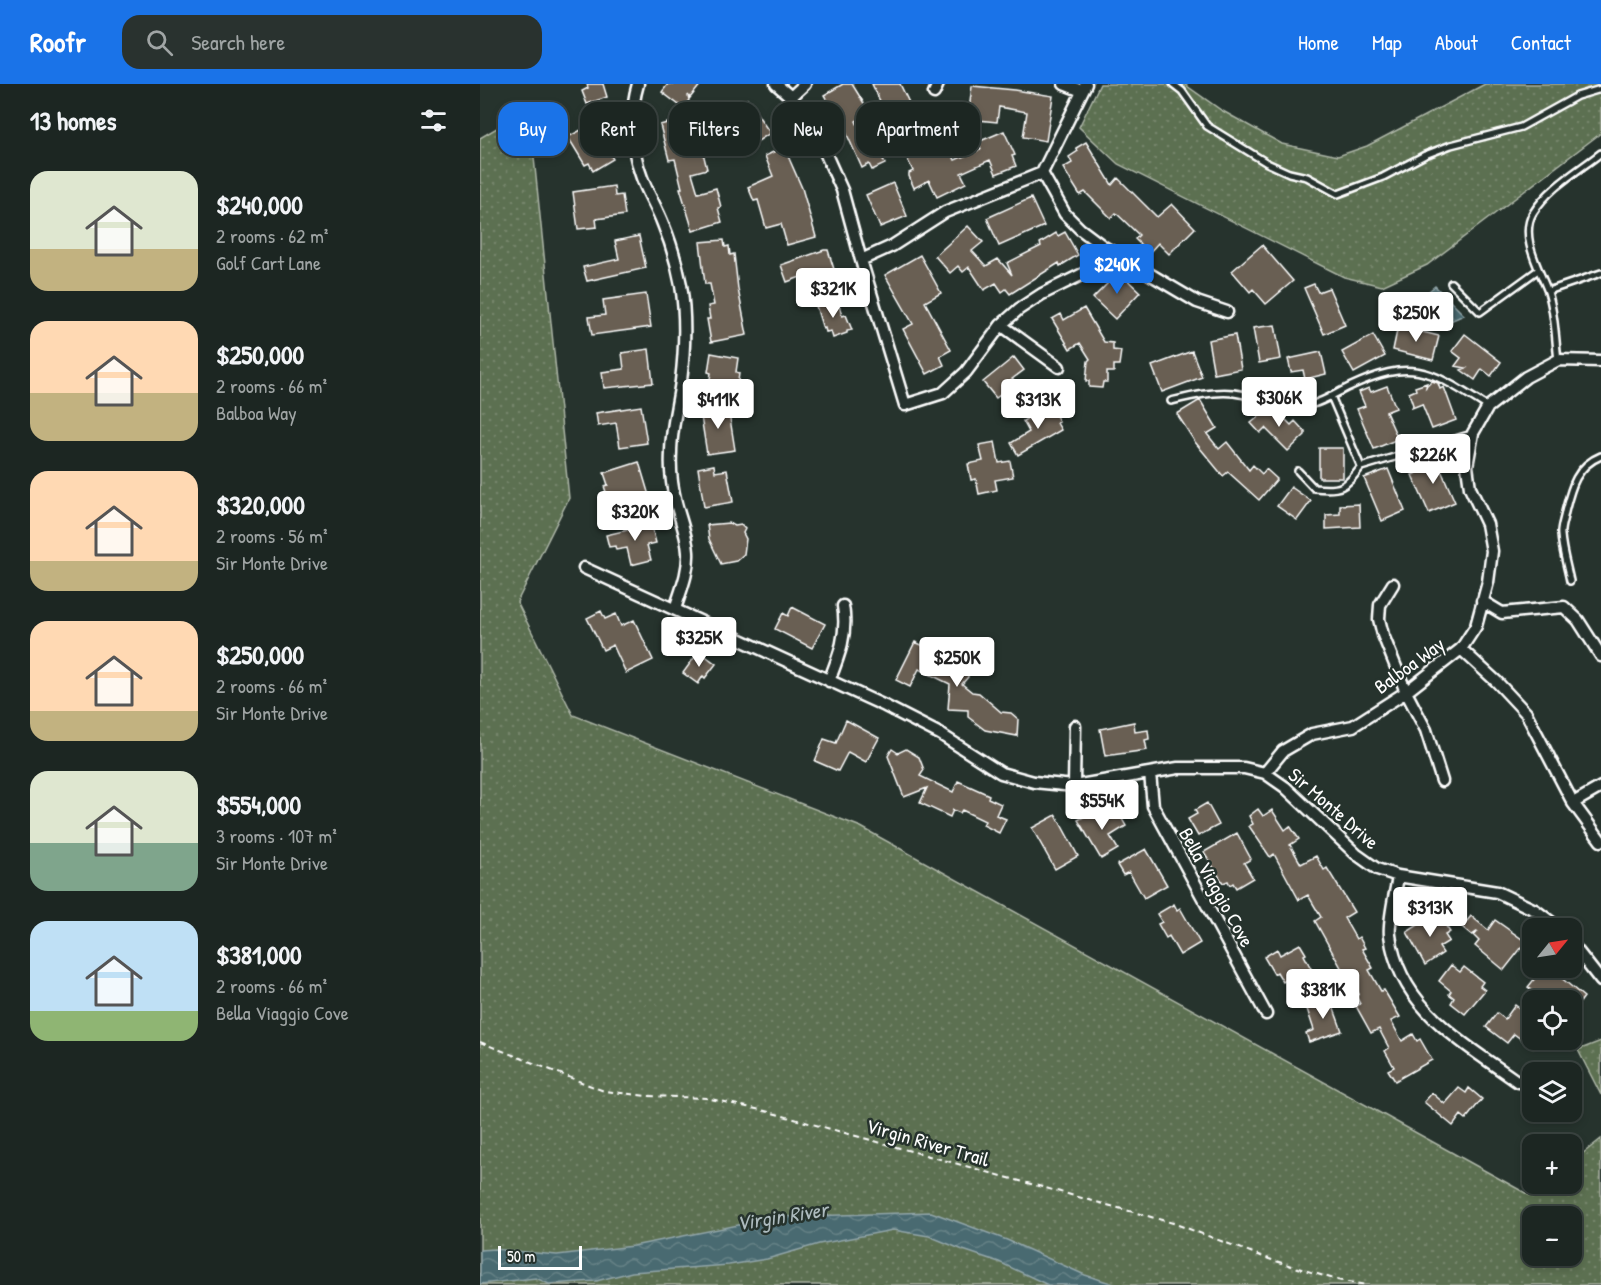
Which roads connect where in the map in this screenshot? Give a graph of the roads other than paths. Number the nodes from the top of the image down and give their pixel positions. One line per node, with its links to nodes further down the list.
1 (638, 84): 34 (street)
2 (776, 84): 8 (street)
3 (805, 84): 8 (street)
4 (1064, 84): 6 (street)
5 (1173, 84): 7 (lane)
6 (1084, 87): 10 (street)
7 (1601, 89)
8 (791, 97): 12 (street)
9 (1601, 153): 13 (lane)
10 (1042, 173): 11 (street); 12 (street)
11 (1104, 247): 17 (street); 18 (street)
12 (861, 260): 18 (street)
13 (1538, 270): 15 (lane); 16 (lane)
14 (1601, 273): 16 (lane)
15 (1451, 283)
16 (1548, 291): 19 (lane)
17 (1227, 312)
18 (1001, 325): 21 (street)
19 (1558, 360): 20 (street, Balboa Way); 24 (street, Balboa Way)
20 (1601, 361)
21 (1059, 367)
22 (1331, 396): 23 (lane); 24 (lane); 27 (lane)
23 (1171, 401)
24 (1488, 407): 25 (street, Balboa Way)
25 (1473, 433): 27 (lane); 32 (street, Balboa Way)
26 (1601, 456): 30 (lane)
27 (1360, 467): 28 (lane)
28 (1298, 471)
29 (584, 568): 34 (street, Sir Monte Drive)
30 (1570, 581)
31 (1393, 584): 38 (street)
32 (1482, 601): 35 (street, Balboa Way); 36 (street)
33 (843, 606): 37 (street)
34 (675, 609): 37 (street, Sir Monte Drive)
35 (1461, 649): 38 (street, Balboa Way); 45 (street)
36 (1601, 656)
37 (829, 681): 43 (street, Sir Monte Drive)
38 (1406, 692): 41 (street, Balboa Way); 42 (street)
39 (1075, 726): 43 (street)
40 (1150, 773): 41 (street, Sir Monte Drive); 43 (street, Sir Monte Drive); 51 (street, Bella Viaggio Cove)
41 (1266, 773): 47 (street, Sir Monte Drive)
42 (1442, 781)
43 (1074, 786)
44 (1601, 787): 45 (street)
45 (1573, 803): 46 (street)
46 (1601, 841)
47 (1398, 876): 48 (street, Sir Monte Drive); 52 (street)
48 (1546, 918)
49 (1582, 957): 50 (street)
50 (1601, 981)
51 (1266, 1014)
52 (1518, 1082)

